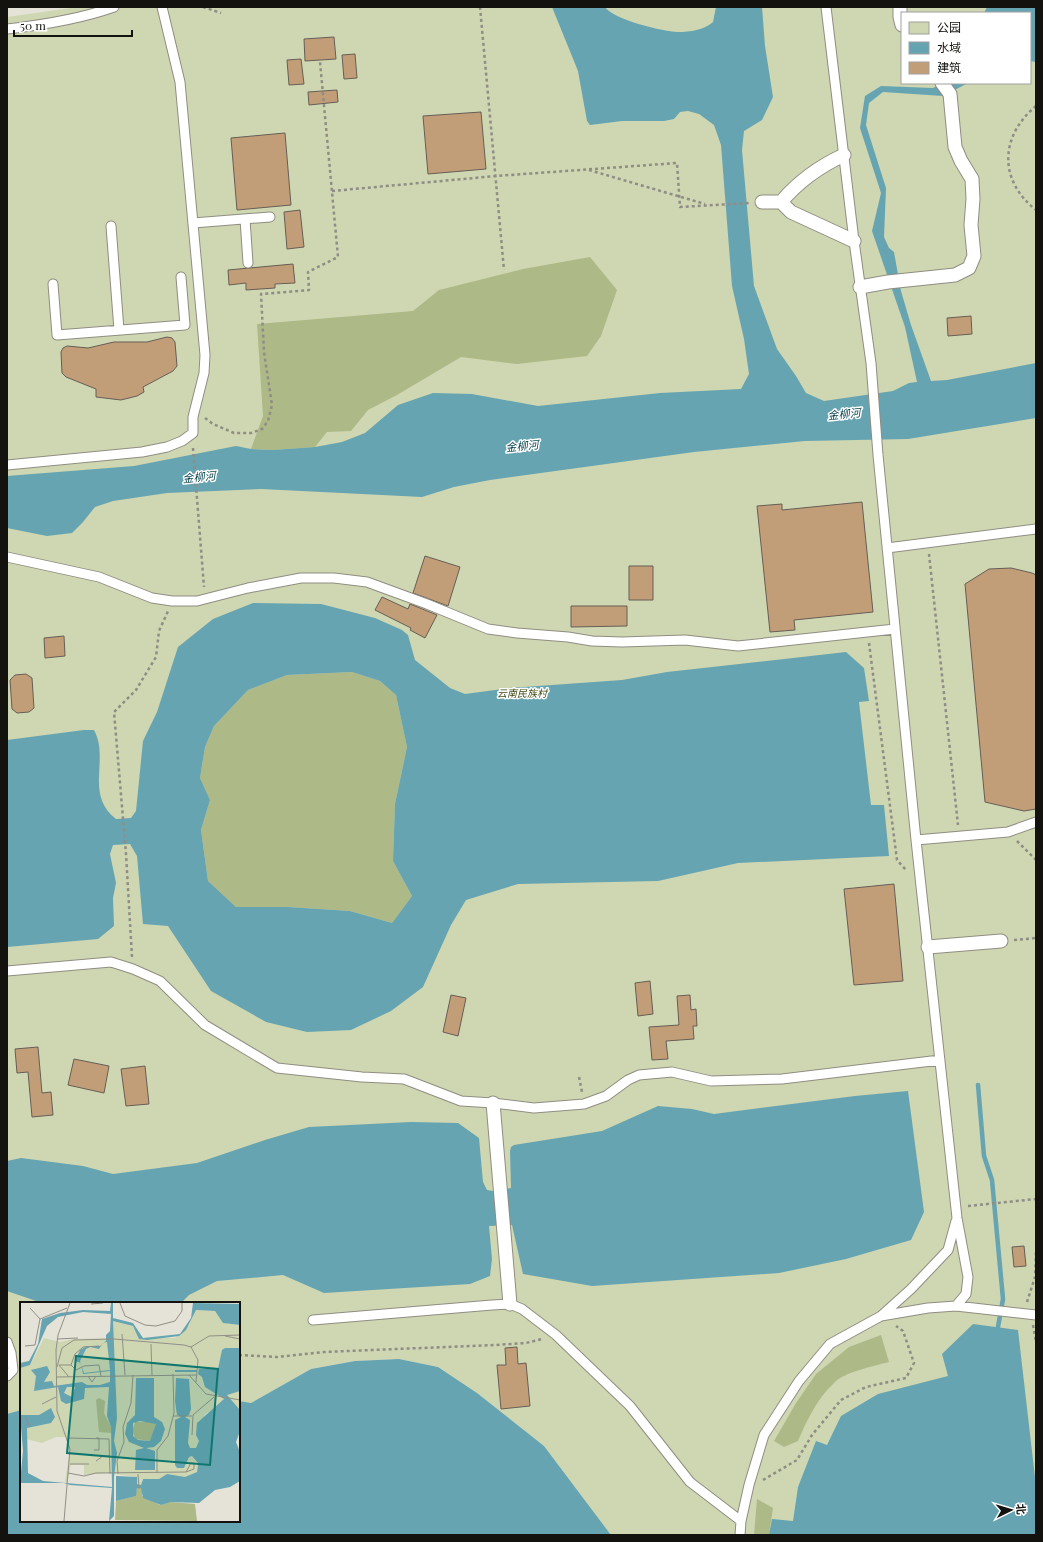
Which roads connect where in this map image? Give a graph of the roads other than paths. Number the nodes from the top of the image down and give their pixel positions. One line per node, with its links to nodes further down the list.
1 (114, 7): 6 (lane)
2 (162, 7): 13 (lane)
3 (826, 7): 8 (lane)
4 (900, 7): 5 (street)
5 (901, 21)
6 (7, 29)
7 (943, 84): 19 (street)
8 (844, 155): 10 (street); 15 (lane)
9 (762, 202): 10 (street)
10 (781, 202): 15 (street)
11 (270, 217): 12 (lane)
12 (245, 219): 13 (lane); 16 (lane)
13 (193, 223): 20 (lane)
14 (111, 226): 22 (lane)
15 (854, 241): 19 (lane)
16 (248, 263)
17 (181, 277): 21 (lane)
18 (53, 284): 22 (lane)
19 (860, 287): 25 (lane)
20 (202, 324): 21 (lane); 23 (lane)
21 (185, 325): 22 (lane)
22 (119, 330)
23 (7, 464)
24 (1036, 529): 25 (lane)
25 (887, 548): 27 (lane)
26 (7, 557): 27 (lane)
27 (895, 629): 29 (lane)
28 (1036, 822): 29 (lane)
29 (916, 840): 31 (lane)
30 (1001, 941): 31 (street)
31 (928, 947): 33 (lane)
32 (7, 971): 34 (lane)
33 (940, 1060): 34 (lane); 35 (lane)
34 (494, 1103): 36 (street)
35 (957, 1218): 37 (lane); 39 (lane)
36 (510, 1304): 40 (lane); 43 (lane)
37 (956, 1306): 38 (lane); 39 (lane)
38 (1036, 1315)
39 (881, 1316): 43 (lane)
40 (313, 1320)
41 (7, 1342): 42 (lane)
42 (7, 1376)
43 (741, 1521): 44 (lane)
44 (740, 1535)

